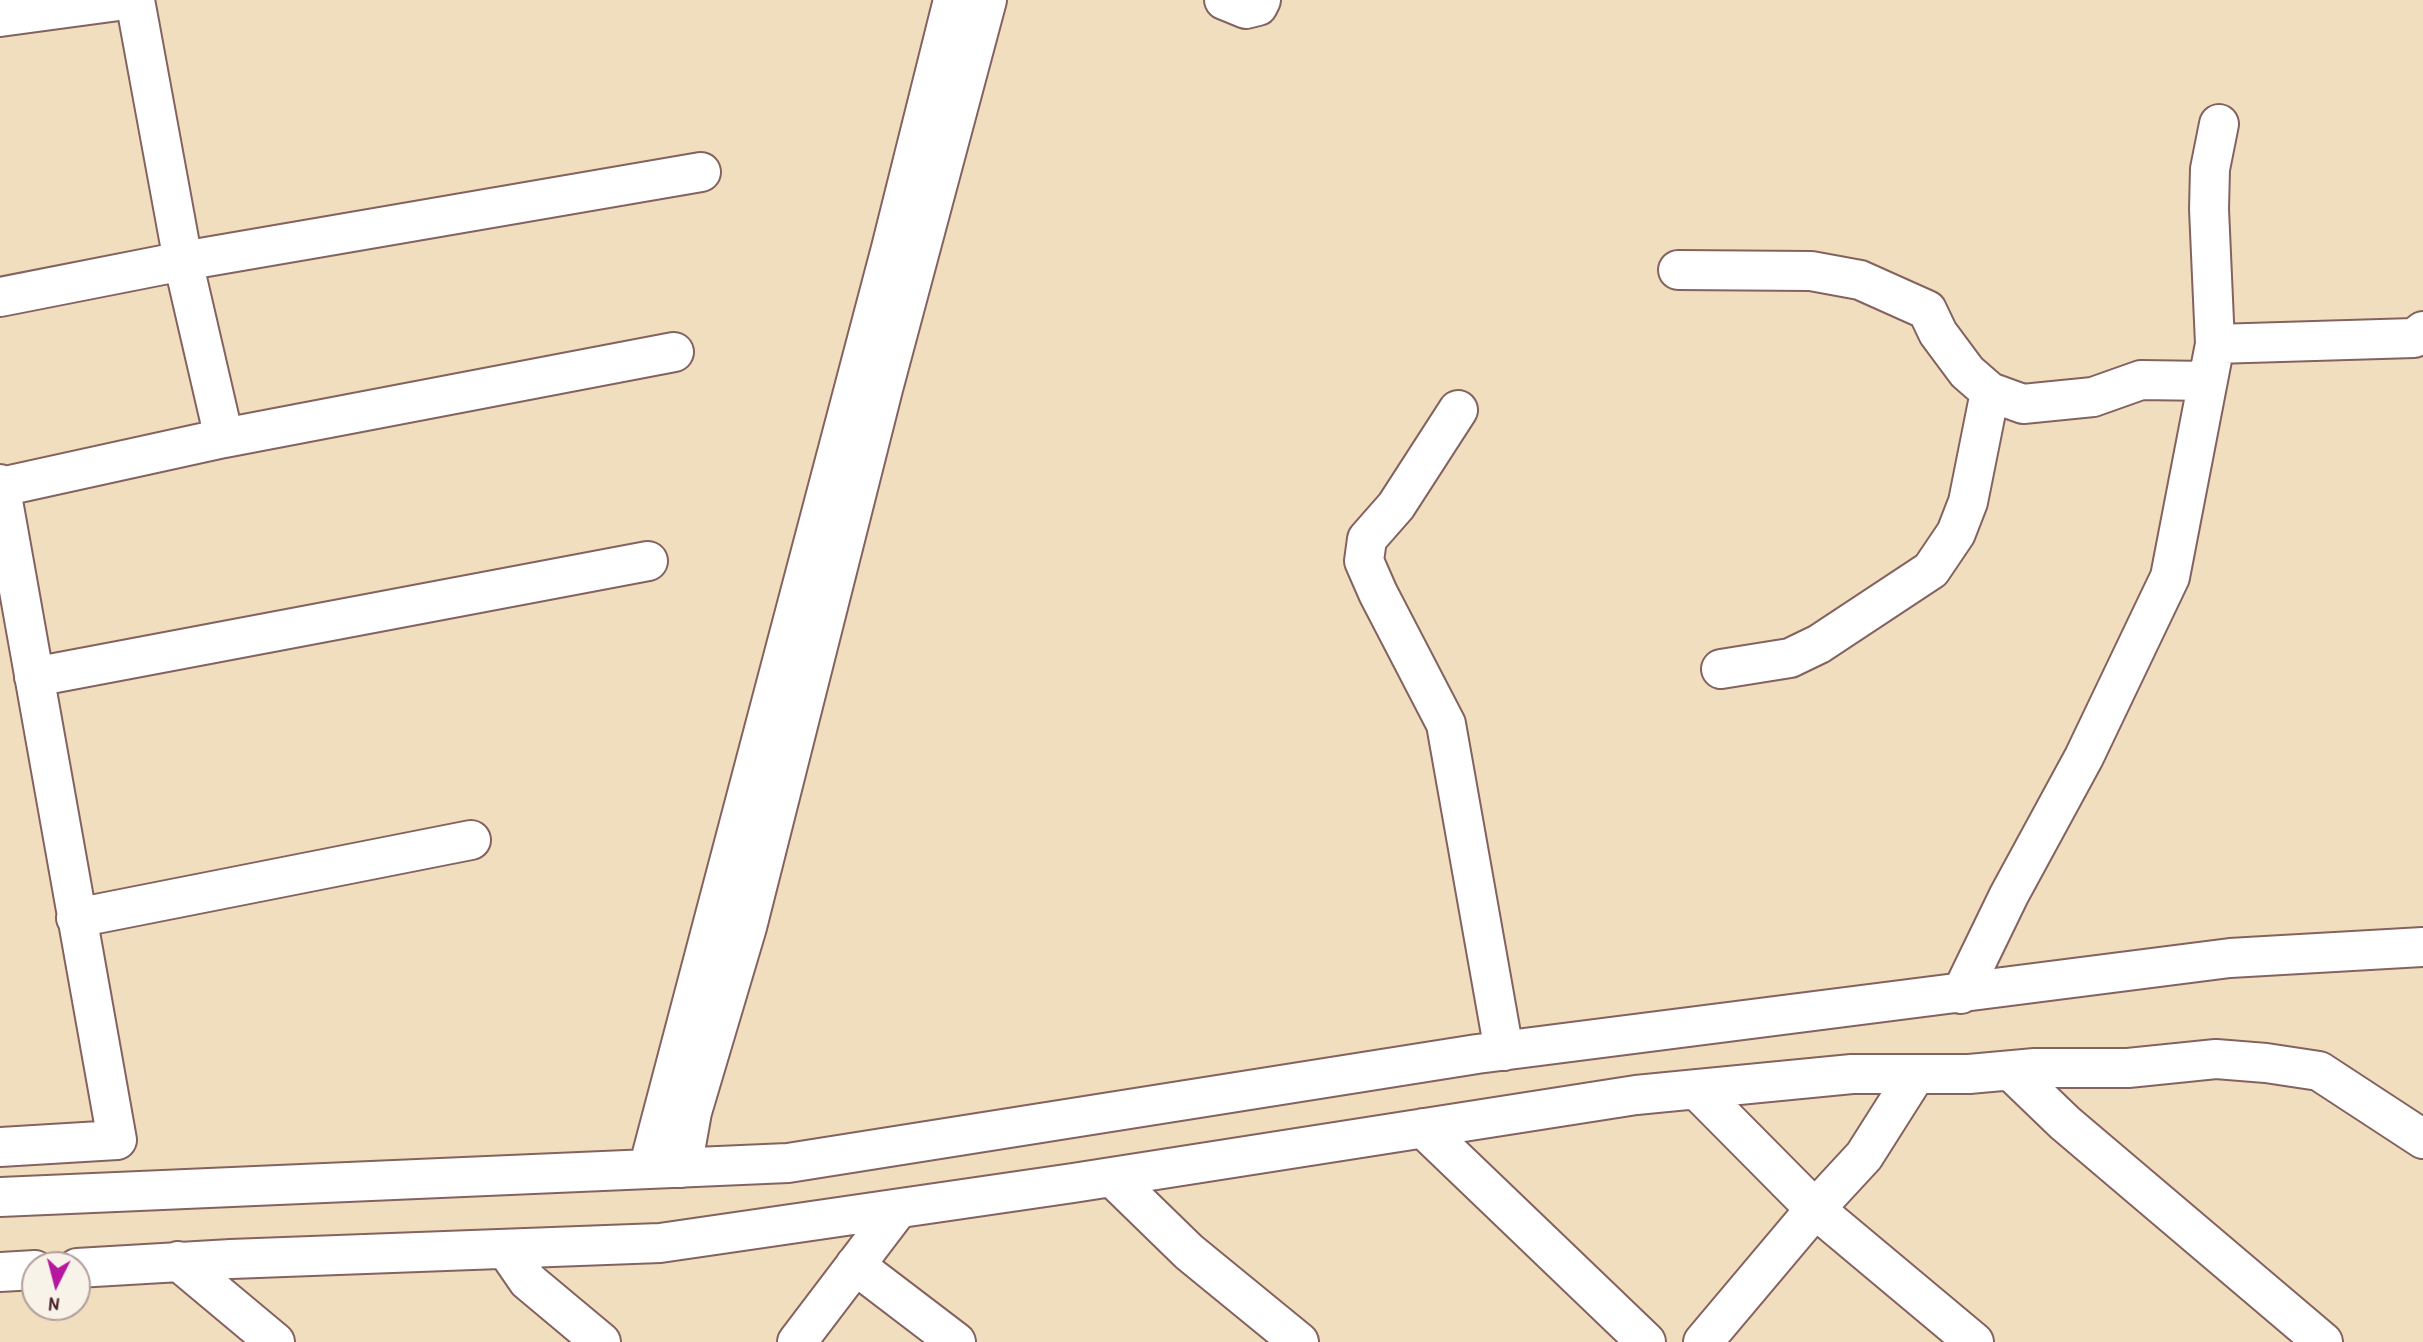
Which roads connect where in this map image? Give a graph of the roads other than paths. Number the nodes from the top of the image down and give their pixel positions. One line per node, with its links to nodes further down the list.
1 (126, 0): 7 (street)
2 (135, 0): 10 (street)
3 (953, 0): 35 (street)
4 (987, 0): 35 (street)
5 (1224, 0): 6 (street)
6 (1261, 0)
7 (0, 17)
8 (2219, 124): 14 (street)
9 (701, 172): 10 (street)
10 (183, 261): 12 (street); 19 (street)
11 (1678, 270): 17 (street)
12 (0, 297)
13 (2423, 331): 14 (street)
14 (2215, 344): 16 (street)
15 (674, 352): 19 (street)
16 (2208, 381): 17 (street); 27 (street)
17 (1990, 392): 22 (street)
18 (1458, 410): 28 (street)
19 (224, 438): 20 (street)
20 (0, 486): 23 (street)
21 (648, 561): 23 (street)
22 (1721, 669)
23 (34, 677): 25 (street)
24 (471, 840): 25 (street)
25 (76, 918): 34 (street)
26 (2423, 947): 27 (street)
27 (1961, 993): 28 (street)
28 (1504, 1051): 35 (street)
29 (2011, 1070): 30 (street); 33 (street); 54 (street)
30 (1916, 1074): 31 (street); 39 (street)
31 (1696, 1089): 32 (street); 39 (street)
32 (1423, 1128): 36 (street); 51 (street)
33 (2423, 1139)
34 (0, 1147)
35 (665, 1168): 37 (street)
36 (1112, 1177): 38 (street); 50 (street)
37 (0, 1197)
38 (898, 1209): 40 (street); 42 (street)
39 (1815, 1209): 52 (street); 53 (street)
40 (506, 1249): 41 (street); 47 (street)
41 (178, 1261): 43 (street); 46 (street)
42 (855, 1265): 48 (street); 49 (street)
43 (91, 1267)
44 (21, 1271): 45 (street)
45 (0, 1272)
46 (275, 1342)
47 (601, 1342)
48 (797, 1342)
49 (956, 1342)
50 (1299, 1342)
51 (1646, 1342)
52 (1703, 1342)
53 (1974, 1342)
54 (2323, 1342)

